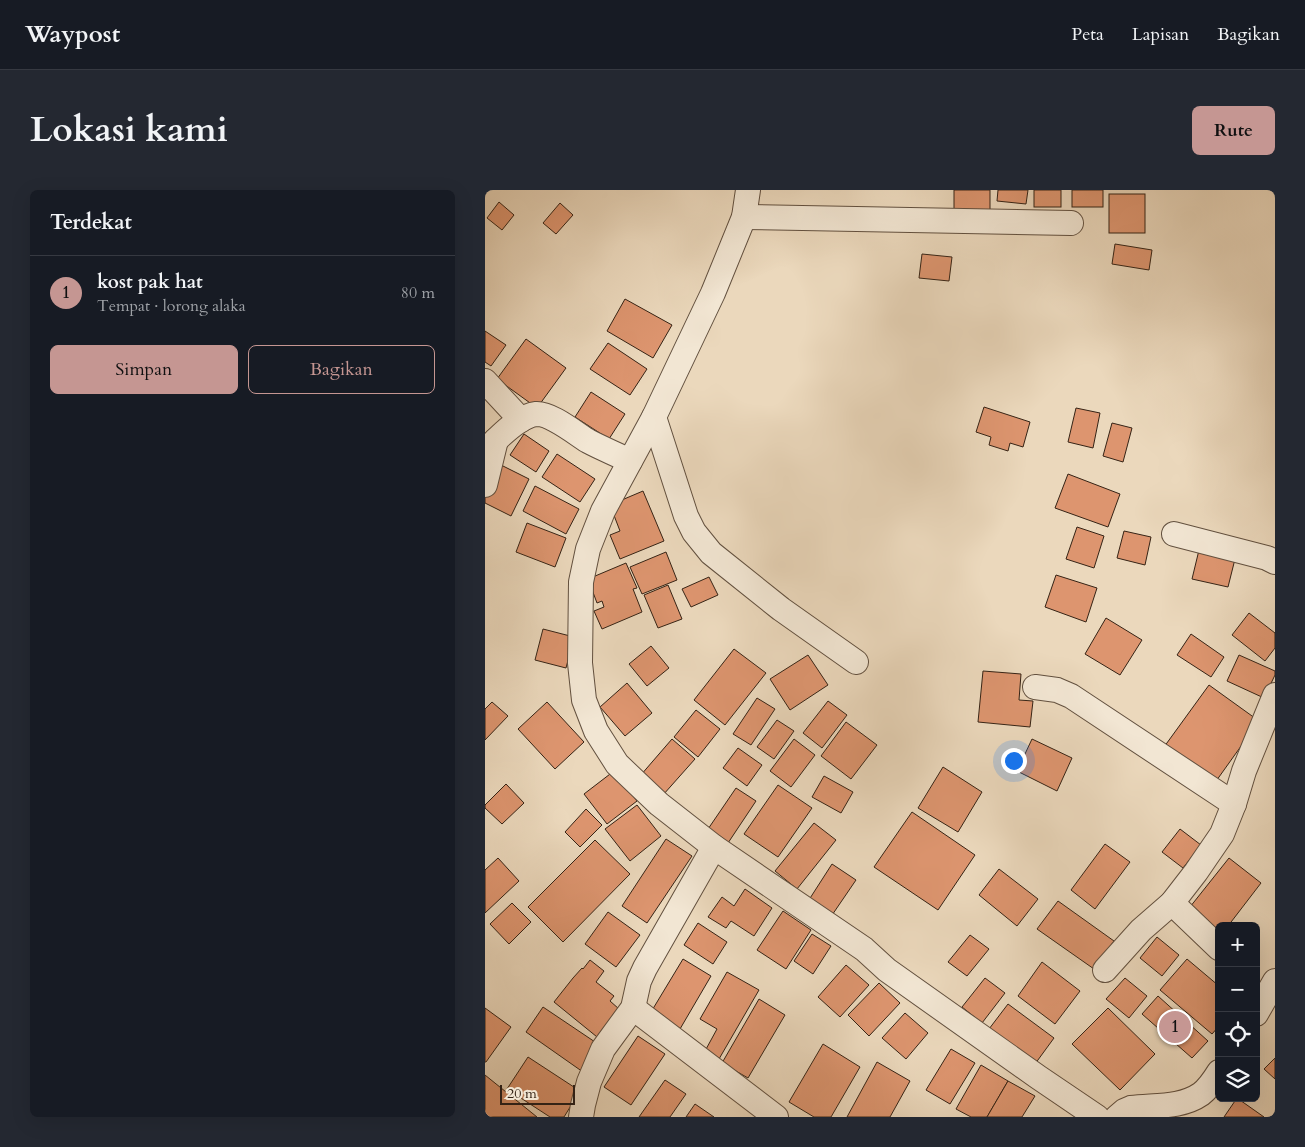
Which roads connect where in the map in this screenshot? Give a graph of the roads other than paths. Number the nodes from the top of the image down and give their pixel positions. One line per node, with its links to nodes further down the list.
1 (748, 190): 2 (street)
2 (744, 217): 3 (street); 5 (street)
3 (1071, 222)
4 (485, 382): 6 (street)
5 (654, 418): 8 (street); 12 (street)
6 (521, 420): 7 (street); 8 (street)
7 (490, 445): 9 (street)
8 (630, 461): 16 (street)
9 (485, 485)
10 (1174, 534): 11 (street)
11 (1275, 562)
12 (856, 662)
13 (1035, 687): 15 (street)
14 (1275, 695): 15 (street)
15 (1234, 804): 17 (street)
16 (714, 847): 20 (street); 24 (street)
17 (1172, 903): 18 (street); 19 (street)
18 (1215, 944)
19 (1105, 970)
20 (633, 1008): 22 (street); 23 (street)
21 (1215, 1078): 25 (street)
22 (581, 1117)
23 (775, 1117)
24 (1097, 1117)
25 (1117, 1117)

